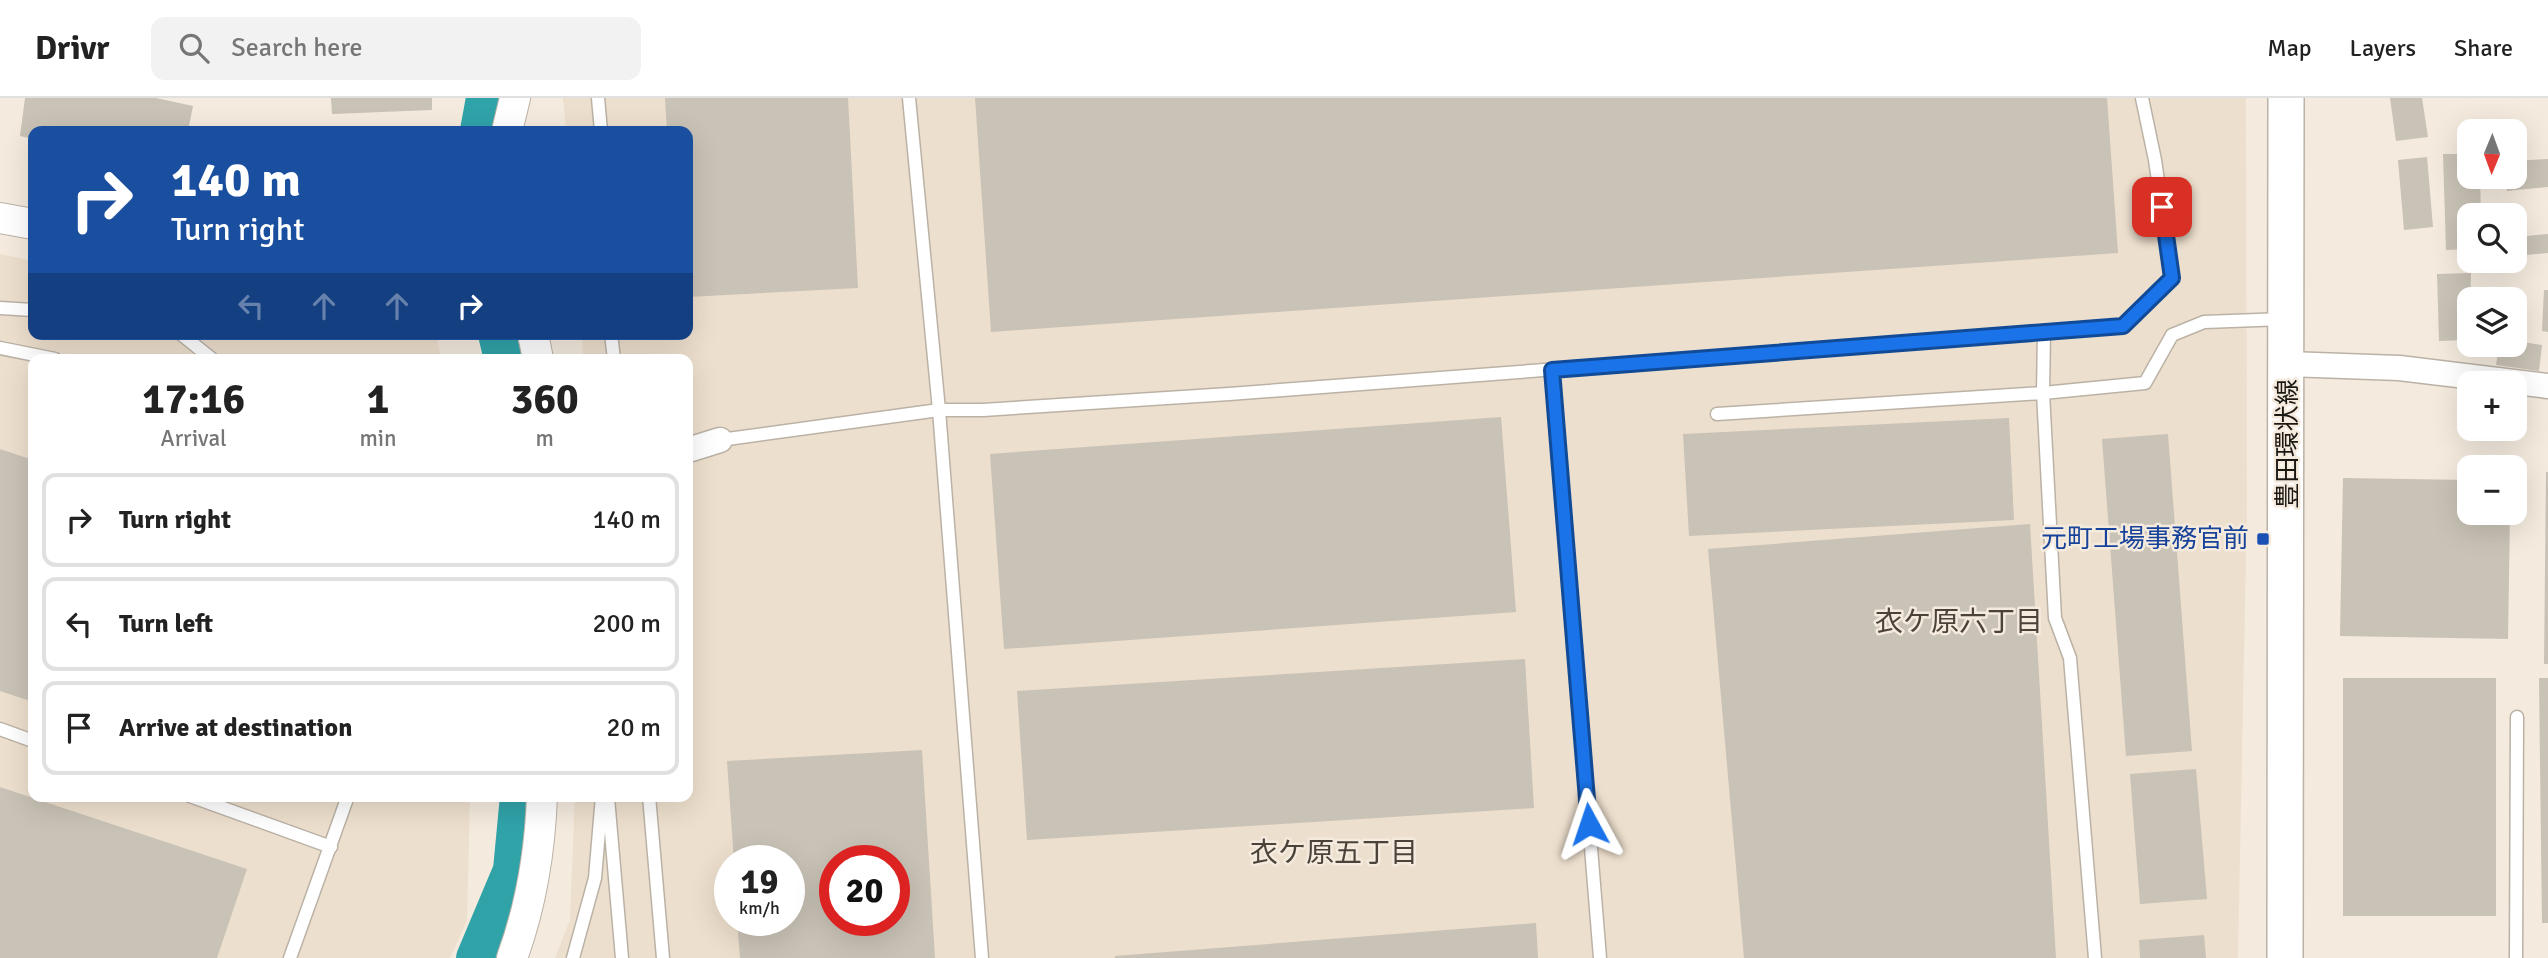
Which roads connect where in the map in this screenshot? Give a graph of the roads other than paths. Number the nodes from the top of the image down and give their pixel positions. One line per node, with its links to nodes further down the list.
1 (515, 98): 6 (street)
2 (598, 98): 7 (lane)
3 (908, 98): 22 (lane)
4 (2142, 98): 13 (lane)
5 (2286, 98): 12 (main road, 豊田環状線)
6 (508, 126)
7 (601, 126)
8 (0, 218): 9 (street)
9 (28, 223)
10 (0, 308): 11 (lane)
11 (28, 310)
12 (2288, 319): 18 (main road, 豊田環状線); 21 (lane)
13 (2044, 332): 19 (lane); 21 (lane)
14 (188, 340): 17 (lane)
15 (0, 348): 16 (lane)
16 (30, 354)
17 (206, 354)
18 (2288, 364): 20 (street); 44 (main road, 豊田環状線)
19 (1552, 370): 22 (lane); 42 (lane)
20 (2548, 386)
21 (2043, 393): 23 (lane); 43 (lane)
22 (939, 410): 24 (lane); 41 (lane)
23 (1717, 414)
24 (720, 440): 25 (street)
25 (693, 448)
26 (2517, 717): 45 (lane)
27 (0, 729): 28 (lane)
28 (28, 739)
29 (207, 802): 35 (lane)
30 (346, 802): 35 (lane)
31 (542, 802): 37 (street)
32 (601, 802): 38 (lane)
33 (609, 802): 39 (lane)
34 (650, 802): 40 (lane)
35 (331, 846): 36 (lane)
36 (290, 958)
37 (512, 958)
38 (573, 958)
39 (622, 958)
40 (663, 958)
41 (982, 958)
42 (1600, 958)
43 (2095, 958)
44 (2285, 958)
45 (2516, 958)

